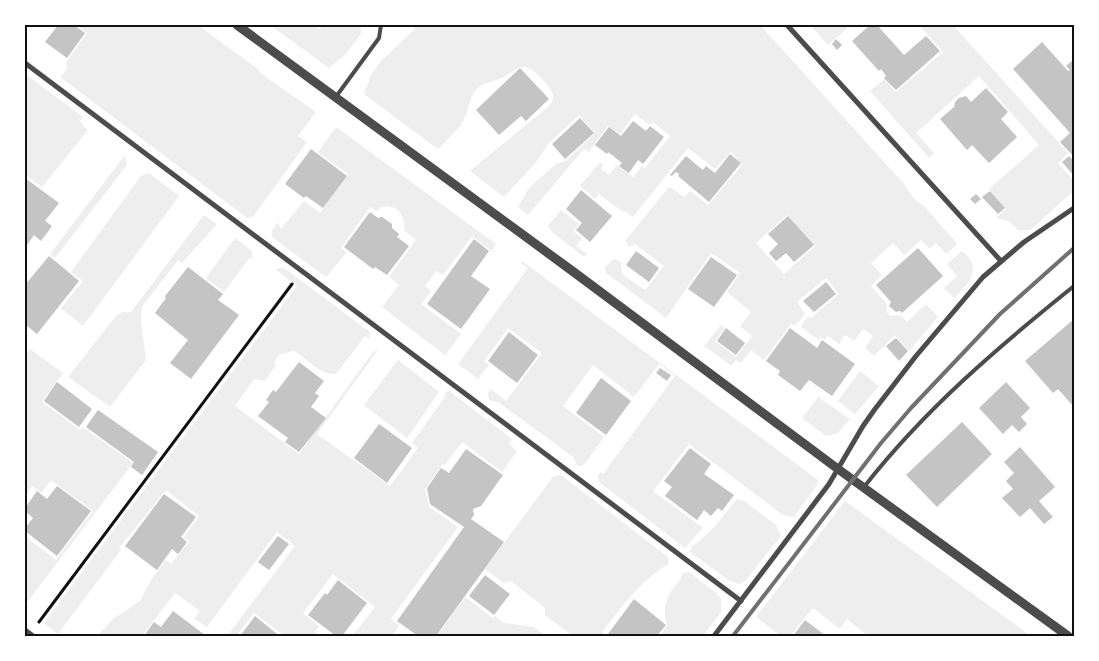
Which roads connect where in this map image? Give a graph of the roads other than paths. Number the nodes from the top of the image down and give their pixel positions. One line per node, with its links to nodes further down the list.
1 (237, 25): 5 (street)
2 (381, 25): 5 (lane)
3 (787, 25): 7 (street)
4 (25, 63): 11 (street)
5 (335, 98): 9 (street)
6 (1074, 208): 7 (street)
7 (1001, 261): 9 (street)
8 (1074, 286): 10 (lane)
9 (838, 469): 10 (street); 11 (street)
10 (864, 487): 15 (street)
11 (741, 601): 14 (street)
12 (25, 630): 13 (street)
13 (32, 635)
14 (714, 636)
15 (1068, 636)

